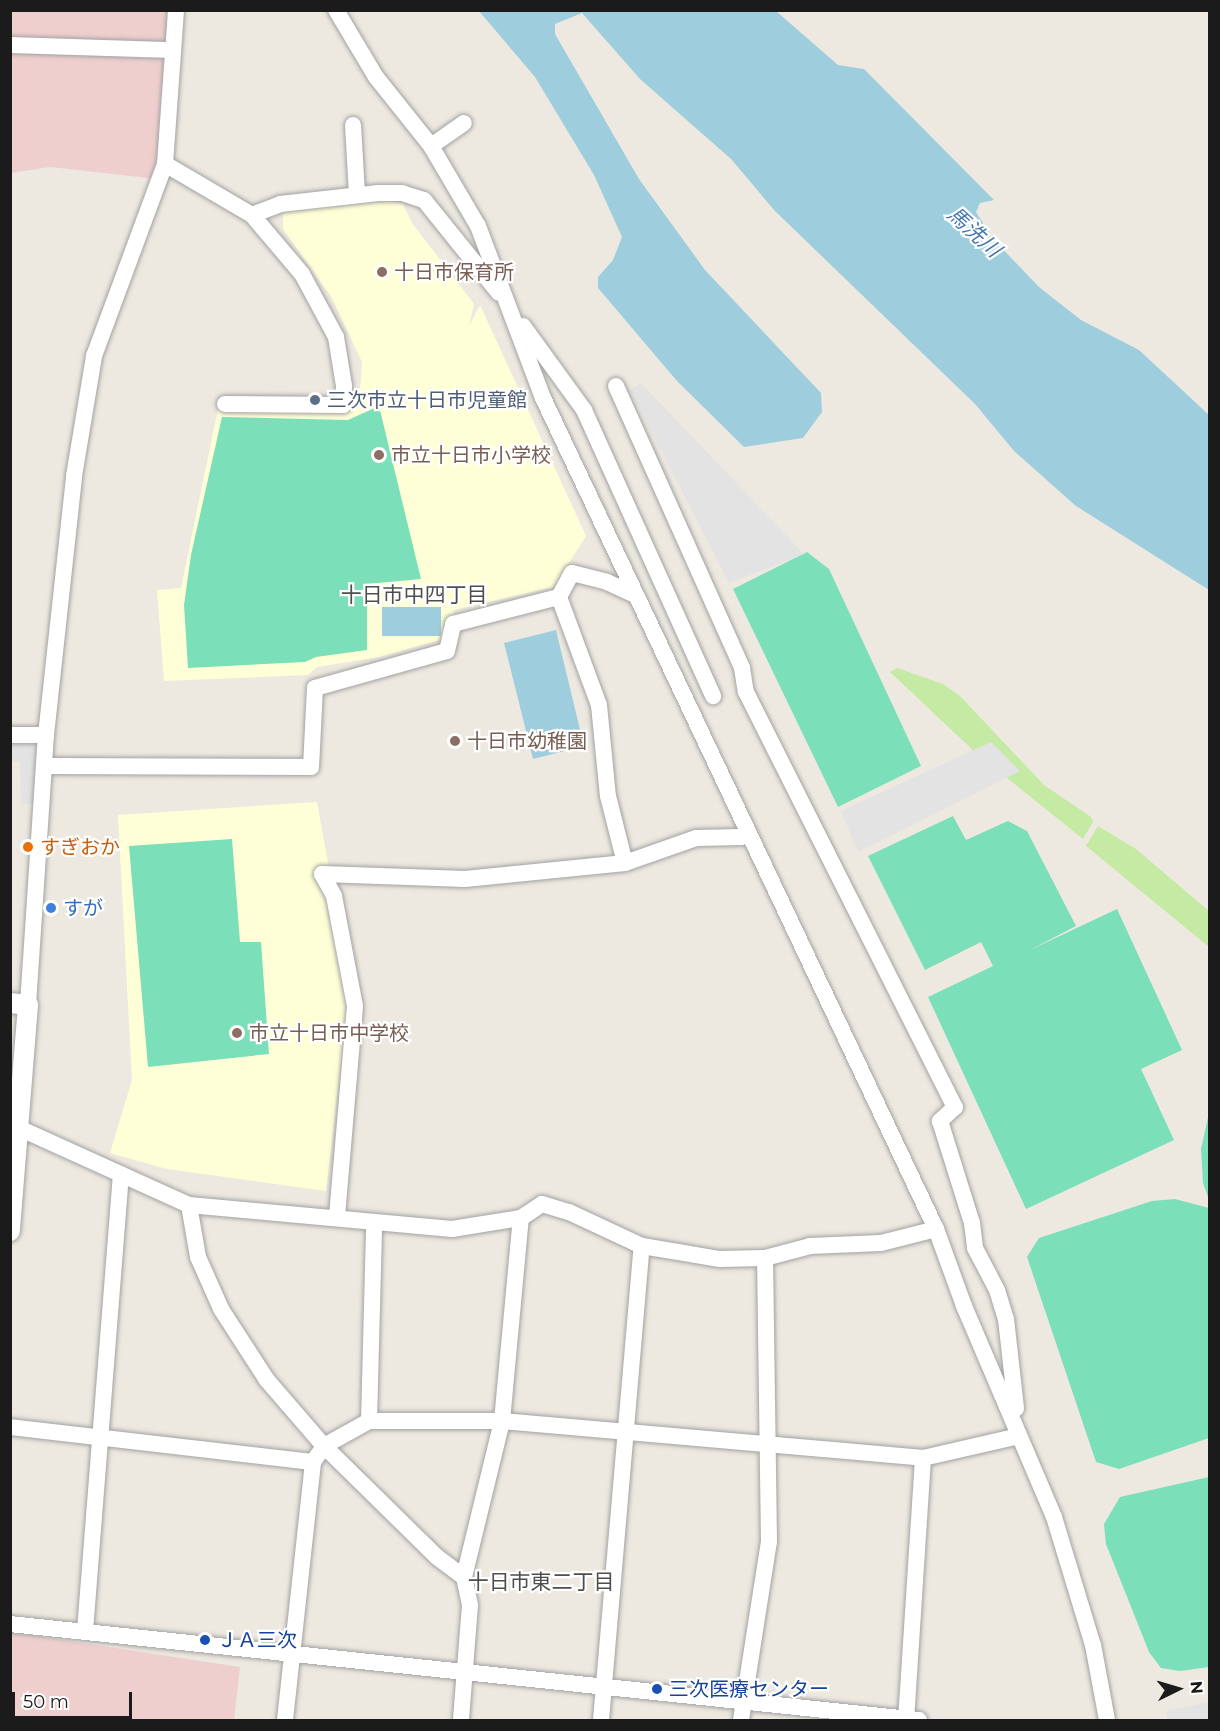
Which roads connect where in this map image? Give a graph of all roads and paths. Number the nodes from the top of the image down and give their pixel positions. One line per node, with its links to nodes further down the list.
1 (176, 10): 4 (street)
2 (336, 10): 7 (street)
3 (10, 45): 4 (street)
4 (173, 50): 8 (street)
5 (464, 123): 7 (street)
6 (353, 125): 9 (street)
7 (431, 147): 11 (street)
8 (165, 164): 10 (street); 18 (street)
9 (357, 195): 10 (street); 11 (street)
10 (252, 215): 13 (street)
11 (509, 306): 14 (street); 16 (street)
12 (616, 386): 37 (street)
13 (225, 404)
14 (635, 595): 15 (street); 20 (street)
15 (559, 597): 19 (street); 21 (street)
16 (713, 696)
17 (10, 735): 18 (street)
18 (46, 735): 19 (street)
19 (45, 766): 22 (street)
20 (748, 832): 21 (street); 29 (street)
21 (625, 863): 26 (street)
22 (19, 1004): 23 (street)
23 (19, 1128): 24 (street); 30 (street)
24 (121, 1174): 25 (street); 38 (street)
25 (189, 1206): 26 (street); 40 (street)
26 (337, 1216): 28 (street)
27 (520, 1218): 28 (street); 31 (street); 34 (street)
28 (374, 1224): 33 (street)
29 (936, 1229): 32 (street); 37 (street)
30 (10, 1231)
31 (642, 1246): 32 (street); 36 (street)
32 (765, 1258): 39 (street)
33 (369, 1421): 34 (street); 40 (street)
34 (502, 1421): 36 (street); 43 (street)
35 (10, 1427): 38 (street)
36 (626, 1431): 39 (street); 48 (street)
37 (1019, 1431): 41 (street); 55 (street)
38 (100, 1437): 42 (street); 45 (street)
39 (769, 1445): 41 (street); 49 (street)
40 (324, 1446): 42 (street); 43 (street)
41 (923, 1458): 54 (street)
42 (313, 1462): 46 (street)
43 (464, 1577): 47 (street)
44 (10, 1624): 45 (street)
45 (85, 1630): 46 (street)
46 (290, 1656): 47 (street); 50 (street)
47 (465, 1673): 48 (street); 51 (street)
48 (604, 1687): 49 (street); 52 (street)
49 (742, 1702): 53 (street); 54 (street)
50 (285, 1720)
51 (461, 1720)
52 (601, 1720)
53 (741, 1720)
54 (910, 1720)
55 (1107, 1720)

